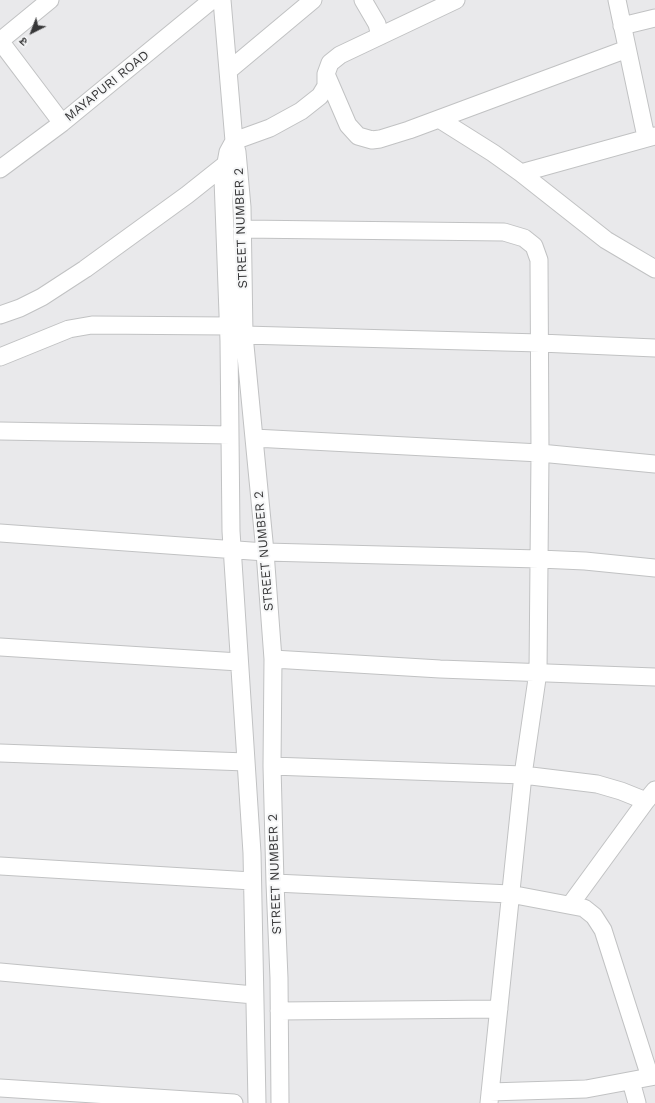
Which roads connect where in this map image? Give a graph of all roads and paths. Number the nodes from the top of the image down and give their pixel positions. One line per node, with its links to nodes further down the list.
1 (50, 0): 15 (street)
2 (212, 0): 15 (street, MAYAPURI ROAD)
3 (222, 0): 12 (street, STREET NUMBER 2)
4 (313, 0): 12 (street)
5 (363, 0): 10 (street)
6 (456, 0): 10 (street)
7 (617, 0): 9 (street)
8 (655, 18): 9 (street)
9 (622, 26): 11 (street)
10 (380, 36): 13 (street)
11 (627, 50): 14 (street); 16 (street)
12 (228, 71): 17 (street, STREET NUMBER 2)
13 (326, 74): 14 (street); 17 (street)
14 (439, 119): 20 (street)
15 (62, 124): 19 (street, MAYAPURI ROAD)
16 (651, 137): 20 (street)
17 (234, 141): 18 (street); 21 (street, STREET NUMBER 2)
18 (226, 164): 23 (street); 24 (street)
19 (0, 169)
20 (521, 173): 22 (street)
21 (242, 229): 25 (street, STREET NUMBER 2); 26 (street)
22 (655, 269)
23 (0, 315)
24 (228, 326): 28 (street); 30 (street)
25 (244, 334): 26 (street); 31 (street, STREET NUMBER 2)
26 (540, 343): 27 (street); 32 (street)
27 (655, 348)
28 (0, 357)
29 (0, 431): 30 (street)
30 (230, 435): 35 (street)
31 (254, 438): 32 (street); 36 (street, STREET NUMBER 2)
32 (540, 453): 33 (street); 37 (street)
33 (655, 464)
34 (0, 533): 35 (street)
35 (232, 550): 36 (street); 41 (street)
36 (265, 552): 37 (street); 40 (street, STREET NUMBER 2)
37 (539, 559): 38 (street); 42 (street)
38 (655, 568)
39 (0, 646): 41 (street)
40 (273, 659): 42 (street); 46 (street, STREET NUMBER 2)
41 (239, 662): 45 (street)
42 (538, 672): 43 (street); 47 (street)
43 (655, 677)
44 (0, 753): 45 (street)
45 (246, 762): 50 (street)
46 (272, 766): 47 (street); 51 (street, STREET NUMBER 2)
47 (523, 775): 48 (street); 52 (street)
48 (650, 796): 53 (street)
49 (0, 866): 50 (street)
50 (252, 881): 55 (street)
51 (275, 883): 52 (street); 57 (street, STREET NUMBER 2)
52 (510, 894): 53 (street); 56 (street)
53 (570, 905): 58 (street)
54 (0, 972): 55 (street)
55 (254, 995): 63 (street)
56 (499, 1009): 57 (street); 61 (street)
57 (279, 1011): 64 (street, STREET NUMBER 2)
58 (653, 1076): 59 (street)
59 (631, 1081): 61 (street); 65 (street)
60 (0, 1088): 62 (street)
61 (489, 1097)
62 (234, 1103)
63 (257, 1103)
64 (280, 1103)
65 (637, 1103)

